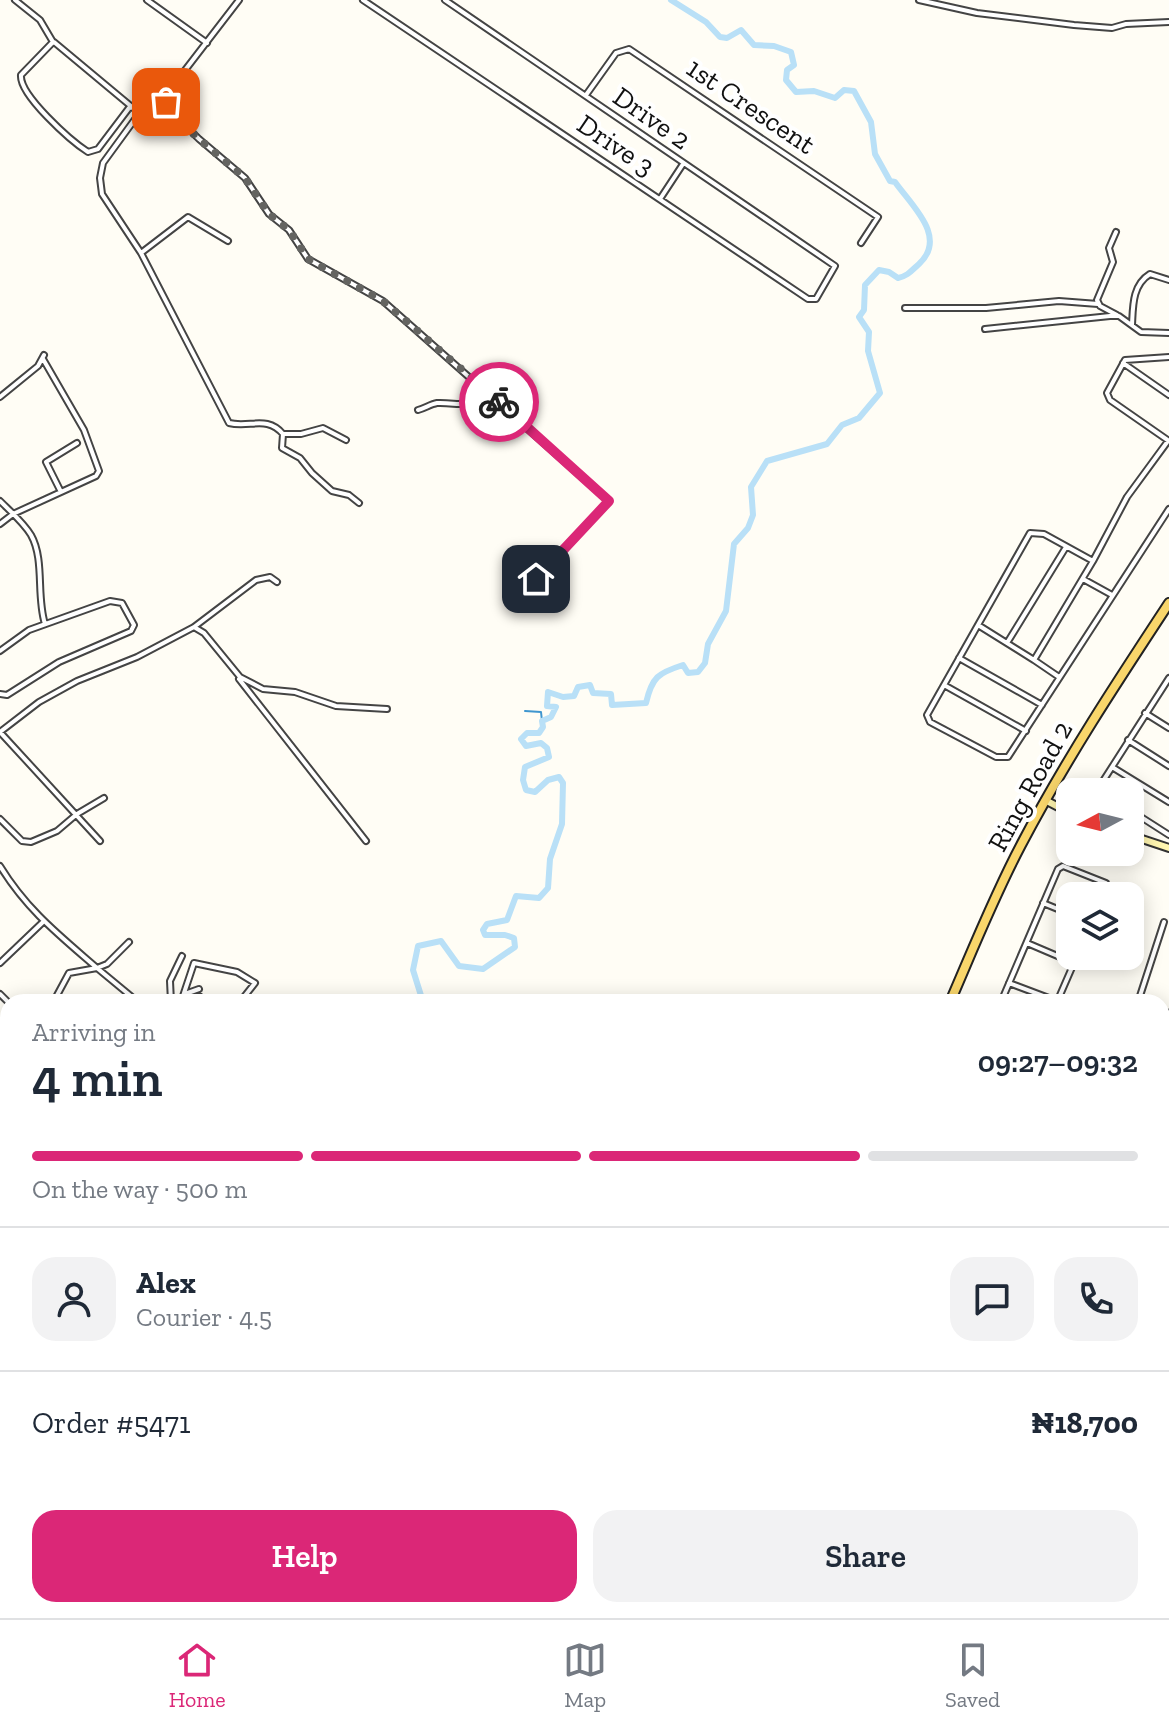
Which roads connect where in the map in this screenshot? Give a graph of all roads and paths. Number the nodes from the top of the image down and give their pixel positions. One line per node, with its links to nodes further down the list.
1 (15, 0): 8 (street)
2 (147, 0): 9 (street)
3 (239, 0): 9 (street)
4 (363, 0): 15 (street, Drive 3)
5 (445, 0): 11 (street, Drive 2)
6 (921, 0): 7 (street)
7 (1169, 22)
8 (53, 42): 13 (street); 13 (street)
9 (207, 43): 10 (street)
10 (164, 90): 12 (street); 30 (street)
11 (586, 95): 14 (street, Drive 2); 18 (street, 1st Crescent)
12 (145, 106): 13 (street); 19 (street)
13 (132, 107)
14 (683, 164): 15 (street); 20 (street, Drive 2)
15 (660, 199): 20 (street, Drive 3)
16 (1116, 232): 22 (street)
17 (228, 241): 19 (street)
18 (861, 243)
19 (141, 253): 34 (street)
20 (836, 267)
21 (1169, 280): 25 (street)
22 (1098, 304): 23 (street); 24 (street)
23 (905, 308)
24 (1119, 316): 25 (street); 26 (street)
25 (1132, 325): 27 (street)
26 (985, 329)
27 (1169, 333)
28 (1169, 357): 29 (street)
29 (1123, 363): 31 (street); 36 (street)
30 (483, 388): 33 (street); 49 (street)
31 (1169, 395)
32 (0, 397): 38 (street)
33 (418, 410)
34 (283, 434): 35 (street); 40 (street)
35 (346, 440)
36 (1169, 441): 45 (street)
37 (77, 443): 38 (street)
38 (61, 492): 42 (street)
39 (0, 501): 42 (street)
40 (359, 503)
41 (1169, 509): 48 (street)
42 (13, 514): 43 (street); 51 (street)
43 (0, 524)
44 (1066, 547): 45 (street); 52 (street); 54 (street)
45 (1093, 561): 46 (street)
46 (1083, 579): 48 (street); 57 (street)
47 (277, 582): 53 (street)
48 (1112, 595): 59 (street)
49 (518, 599)
50 (1169, 603): 77 (main road, Ring Road 2)
51 (45, 624): 55 (street); 64 (street)
52 (978, 624): 54 (street); 56 (street)
53 (194, 627): 58 (street); 70 (street)
54 (1007, 643): 57 (street)
55 (0, 651)
56 (959, 658): 61 (street); 65 (street)
57 (1034, 660): 59 (street)
58 (235, 674): 66 (street); 86 (street)
59 (1060, 677): 65 (street)
60 (1169, 678): 62 (street)
61 (944, 685): 69 (street); 69 (street)
62 (1162, 688): 63 (street); 67 (street)
63 (1169, 692)
64 (0, 694)
65 (1042, 705): 69 (street)
66 (387, 709)
67 (1145, 713): 68 (street); 72 (street)
68 (1169, 728)
69 (1026, 731)
70 (0, 732): 71 (street)
71 (2, 740): 80 (street)
72 (1128, 740): 73 (street); 74 (street)
73 (1169, 766)
74 (1112, 767): 75 (street); 78 (street)
75 (1106, 778)
76 (104, 798): 80 (street)
77 (1045, 800): 79 (street); 108 (main road, Ring Road 2)
78 (1169, 802)
79 (1056, 806)
80 (77, 814): 81 (street); 85 (street)
81 (0, 819)
82 (1144, 819): 83 (street)
83 (1169, 835)
84 (1144, 840): 87 (street)
85 (100, 841)
86 (366, 841)
87 (1169, 848)
88 (0, 866): 92 (street)
89 (1103, 882): 90 (street)
90 (1043, 903): 91 (street); 95 (street)
91 (1056, 908)
92 (43, 922): 98 (street); 99 (street)
93 (1164, 922): 112 (street)
94 (129, 942): 99 (street)
95 (1027, 943): 96 (street); 101 (street)
96 (1056, 955)
97 (182, 956): 105 (street)
98 (0, 963)
99 (97, 968): 103 (street); 104 (street)
100 (1071, 970): 111 (street)
101 (1009, 983): 109 (street); 110 (street)
102 (199, 989): 106 (street)
103 (60, 994)
104 (128, 994)
105 (171, 994)
106 (185, 994): 107 (street)
107 (246, 994)
108 (954, 994)
109 (1004, 994)
110 (1037, 994)
111 (1060, 994)
112 (1141, 994)
113 (382, 1618): 114 (street)
114 (397, 1618)

